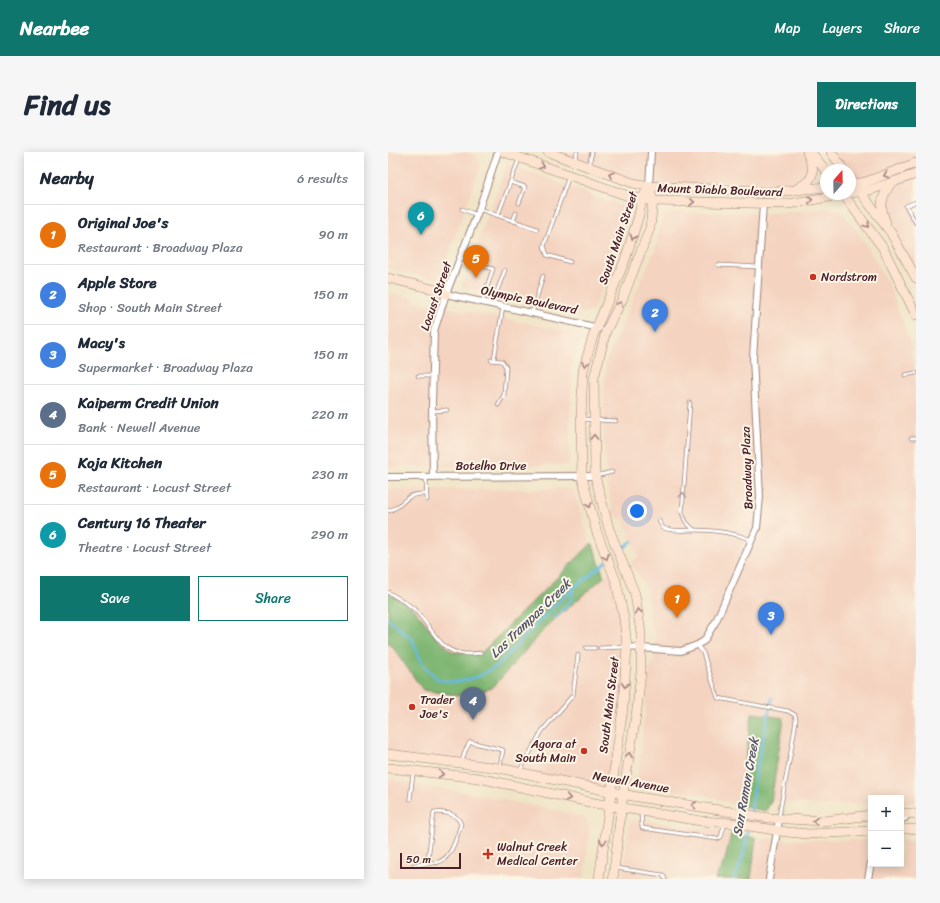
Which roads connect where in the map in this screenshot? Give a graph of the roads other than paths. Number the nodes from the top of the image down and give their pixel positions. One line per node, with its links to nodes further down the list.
1 (498, 152): 34 (street, Locust Street)
2 (504, 152): 10 (main road, Mount Diablo Boulevard)
3 (548, 152): 9 (main road, Mount Diablo Boulevard)
4 (592, 152): 14 (lane)
5 (651, 152): 20 (street)
6 (807, 152): 23 (main road)
7 (811, 152): 12 (main road)
8 (831, 152): 13 (main road)
9 (576, 157): 14 (main road, Mount Diablo Boulevard)
10 (519, 158): 16 (main road, Mount Diablo Boulevard, one-way to 16); 18 (lane)
11 (916, 163): 17 (main road, one-way to 17)
12 (820, 164)
13 (840, 164)
14 (588, 167): 20 (main road, Mount Diablo Boulevard, one-way to 14)
15 (916, 174): 19 (main road)
16 (570, 176): 27 (main road, Mount Diablo Boulevard); 42 (lane)
17 (856, 181)
18 (510, 182): 31 (lane); 36 (lane)
19 (892, 182): 25 (main road); 40 (main road)
20 (649, 186): 23 (main road, Mount Diablo Boulevard); 27 (main road, South Main Street); 29 (main road, South Main Street)
21 (820, 188): 23 (main road, Mount Diablo Boulevard)
22 (856, 188): 25 (main road)
23 (794, 190)
24 (856, 192): 25 (main road)
25 (860, 192): 40 (main road)
26 (820, 198): 32 (main road, Mount Diablo Boulevard, one-way to 26)
27 (642, 199): 29 (main road, Mount Diablo Boulevard); 56 (main road, South Main Street, one-way to 56)
28 (847, 200): 55 (main road, one-way to 55)
29 (653, 201): 32 (main road, Mount Diablo Boulevard, one-way to 32); 57 (main road, South Main Street, one-way to 29)
30 (916, 202): 38 (lane)
31 (519, 204)
32 (763, 204): 44 (street, Broadway Plaza)
33 (462, 209): 34 (lane)
34 (478, 212): 36 (lane); 41 (street, Locust Street)
35 (516, 213): 37 (lane)
36 (498, 215): 37 (lane)
37 (513, 220): 39 (lane)
38 (916, 223)
39 (537, 229)
40 (891, 233): 48 (main road)
41 (461, 258): 50 (street, Locust Street); 51 (lane)
42 (570, 262)
43 (718, 265): 44 (lane)
44 (760, 267): 82 (street, Broadway Plaza)
45 (505, 270): 52 (lane)
46 (543, 276): 54 (lane)
47 (388, 278): 50 (main road, Olympic Boulevard)
48 (916, 278)
49 (388, 284): 50 (main road, Olympic Boulevard)
50 (446, 294): 51 (street, Olympic Boulevard); 61 (street, Locust Street)
51 (482, 302): 52 (street, Olympic Boulevard)
52 (492, 304): 53 (street, Olympic Boulevard)
53 (503, 307): 54 (street, Olympic Boulevard); 63 (lane)
54 (532, 313): 56 (street, Olympic Boulevard)
55 (916, 315)
56 (596, 327): 57 (street, Olympic Boulevard); 66 (main road, South Main Street, one-way to 66)
57 (606, 331): 67 (main road, South Main Street)
58 (916, 373): 59 (lane)
59 (905, 375)
60 (418, 376): 61 (lane)
61 (433, 376): 65 (street, Locust Street)
62 (690, 403): 81 (lane, one-way to 62)
63 (498, 405)
64 (447, 410): 65 (lane)
65 (432, 411): 75 (street, Locust Street)
66 (581, 419): 67 (lane); 76 (main road, South Main Street)
67 (594, 420): 68 (lane); 72 (main road, South Main Street, one-way to 67)
68 (616, 421)
69 (911, 438): 70 (lane)
70 (916, 438)
71 (612, 472): 72 (lane)
72 (595, 476): 76 (street, Botelho Drive); 86 (main road, South Main Street, one-way to 72)
73 (388, 477): 74 (street, Botelho Drive)
74 (426, 477): 75 (street, Botelho Drive); 77 (lane)
75 (433, 477): 76 (street, Botelho Drive)
76 (582, 477): 85 (main road, South Main Street, one-way to 85)
77 (426, 494): 78 (lane); 79 (lane)
78 (427, 500)
79 (388, 511)
80 (659, 521): 81 (lane)
81 (694, 530): 82 (lane)
82 (752, 540): 84 (street, Broadway Plaza)
83 (388, 592): 90 (lane)
84 (698, 645): 86 (street); 105 (lane)
85 (627, 646): 86 (street); 89 (lane); 98 (main road, South Main Street, one-way to 98)
86 (641, 646): 99 (main road, South Main Street, one-way to 86)
87 (586, 648): 88 (lane)
88 (595, 648)
89 (600, 648)
90 (481, 653)
91 (578, 655): 97 (lane)
92 (388, 754): 93 (main road, Newell Avenue)
93 (462, 762): 95 (main road, Newell Avenue); 95 (lane)
94 (388, 768): 96 (main road)
95 (499, 768): 97 (main road, Newell Avenue)
96 (413, 771): 100 (lane); 101 (main road, one-way to 101)
97 (519, 772): 98 (main road, Newell Avenue)
98 (610, 792): 99 (main road, Newell Avenue); 101 (main road, South Main Street)
99 (623, 794): 102 (main road, South Main Street); 105 (main road, Newell Avenue, one-way to 99)
100 (410, 799)
101 (608, 806): 102 (main road); 115 (main road, South Main Street, one-way to 115)
102 (621, 808): 103 (main road); 114 (main road, South Main Street)
103 (641, 812): 106 (main road); 106 (lane)
104 (868, 815): 105 (main road, Newell Avenue, one-way to 105)
105 (779, 819): 109 (street)
106 (728, 823): 109 (main road)
107 (904, 829): 108 (main road)
108 (916, 829)
109 (777, 830): 110 (main road); 118 (street)
110 (868, 831)
111 (432, 863): 111 (lane); 112 (lane)
112 (414, 865)
113 (870, 867): 119 (street)
114 (614, 868): 116 (main road, South Main Street); 117 (lane)
115 (599, 879)
116 (613, 879)
117 (665, 879)
118 (769, 879)
119 (868, 879)

